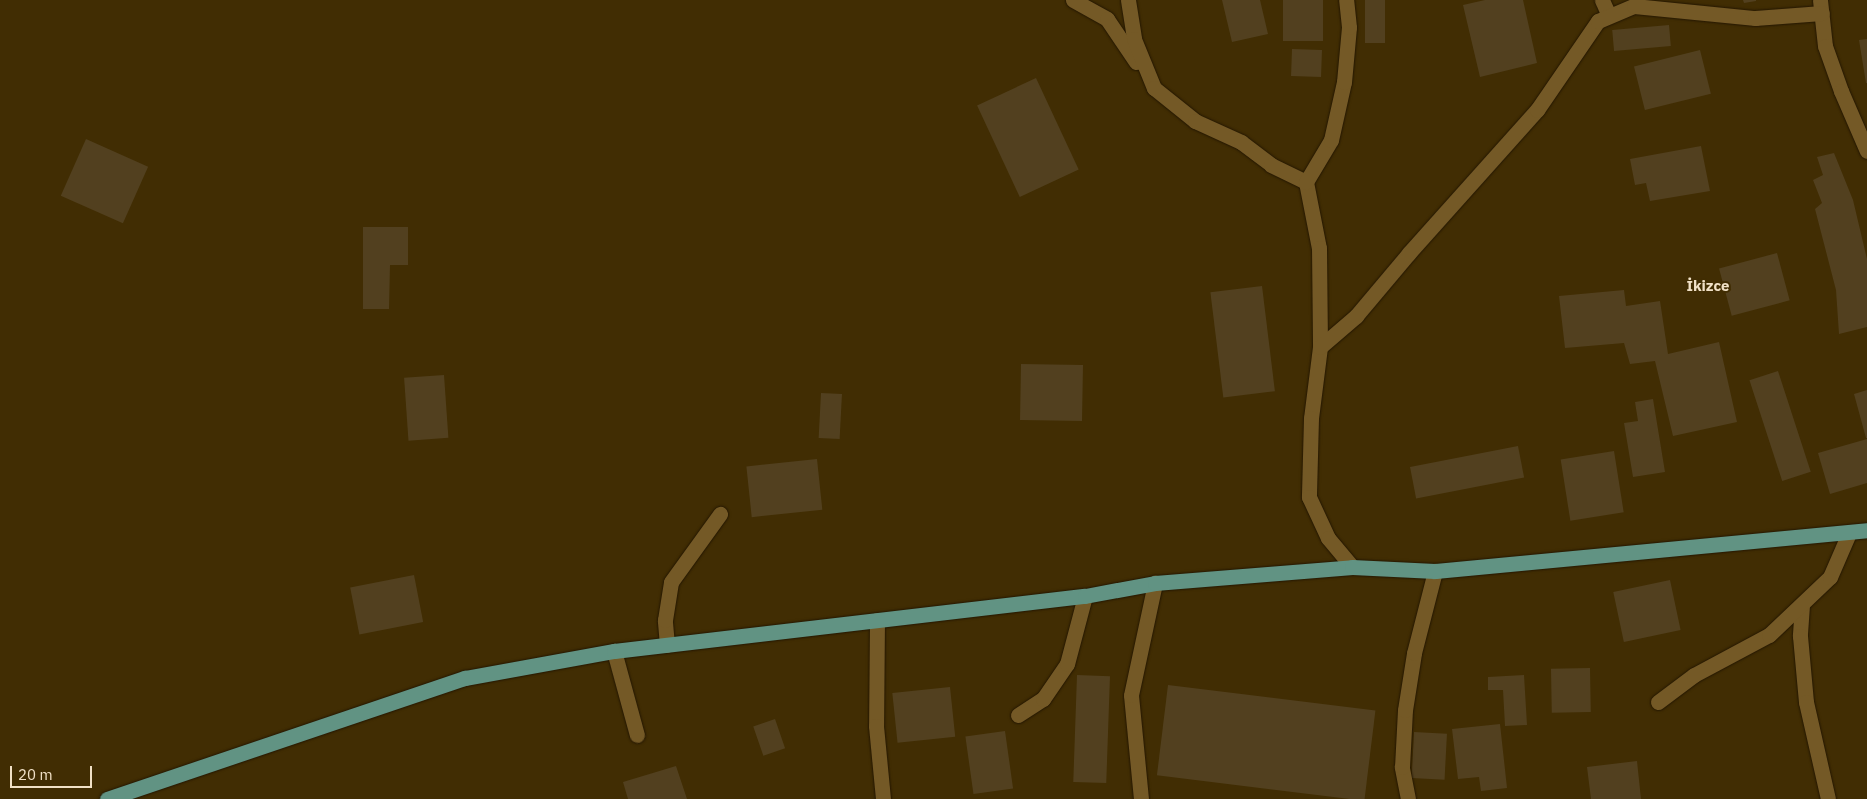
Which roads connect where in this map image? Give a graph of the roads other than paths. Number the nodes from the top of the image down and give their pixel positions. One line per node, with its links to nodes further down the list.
1 (1073, 0): 7 (street)
2 (1128, 0): 7 (street)
3 (1346, 0): 9 (street)
4 (1602, 0): 6 (street)
5 (1821, 6): 6 (street); 8 (street)
6 (1609, 16): 10 (street)
7 (1154, 88): 9 (street)
8 (1867, 151)
9 (1306, 182): 10 (street)
10 (1320, 347): 14 (street)
11 (720, 514): 20 (street)
12 (1867, 530): 13 (main road)
13 (1849, 533): 15 (main road); 18 (street)
14 (1352, 568): 15 (main road); 16 (main road)
15 (1435, 572): 28 (street)
16 (1156, 583): 17 (main road); 27 (street)
17 (1085, 596): 19 (main road); 23 (street)
18 (1802, 605): 22 (street); 29 (street)
19 (877, 620): 20 (main road); 26 (street)
20 (666, 645): 21 (main road)
21 (614, 651): 24 (street); 25 (main road)
22 (1658, 702)
23 (1018, 714)
24 (636, 734)
25 (107, 799)
26 (883, 799)
27 (1141, 799)
28 (1408, 799)
29 (1828, 799)

